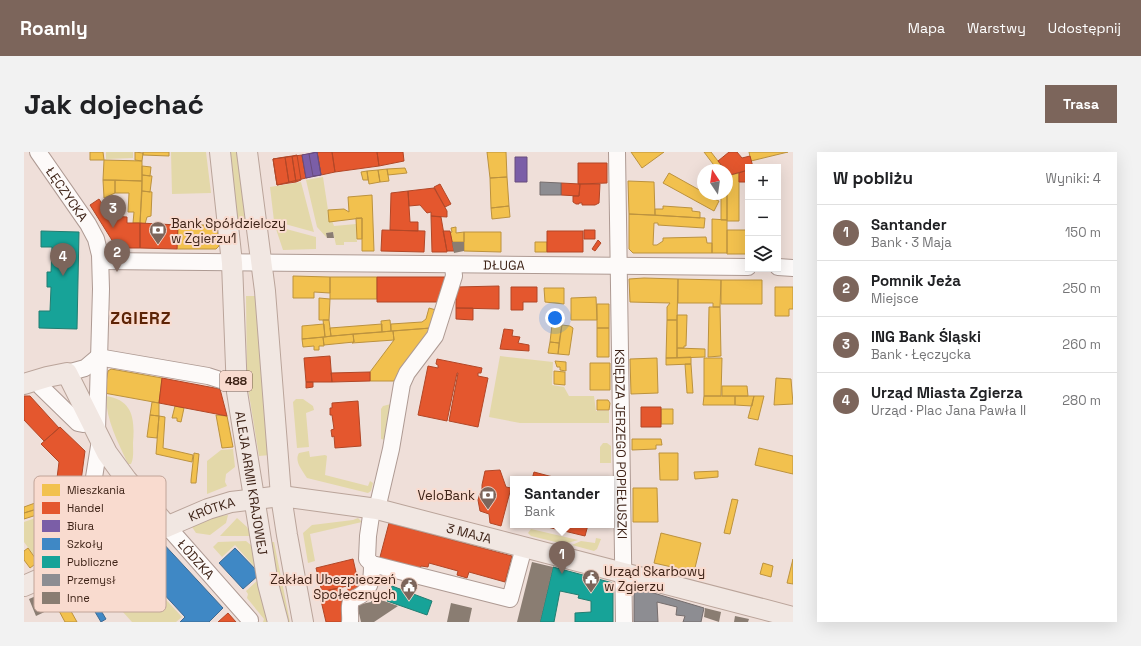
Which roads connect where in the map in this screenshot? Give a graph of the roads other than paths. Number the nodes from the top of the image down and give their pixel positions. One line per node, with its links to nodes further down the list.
1 (38, 152): 5 (street, ŁĘCZYCKA)
2 (220, 152): 6 (main road, ALEJA ARMII KRAJOWEJ / 488)
3 (247, 152): 7 (main road, ALEJA ARMII KRAJOWEJ / 488)
4 (617, 152): 9 (street, KSIĘDZA JERZEGO POPIEŁUSZKI)
5 (100, 261): 6 (street, DŁUGA); 13 (street, ŁĘCZYCKA)
6 (232, 263): 7 (street, DŁUGA); 16 (main road, ALEJA ARMII KRAJOWEJ / 488)
7 (261, 264): 8 (street, DŁUGA); 20 (main road, ALEJA ARMII KRAJOWEJ / 488)
8 (453, 265): 9 (street, DŁUGA); 22 (street)
9 (618, 266): 10 (street, DŁUGA); 26 (street, KSIĘDZA JERZEGO POPIEŁUSZKI)
10 (745, 267)
11 (781, 268): 12 (street)
12 (793, 268)
13 (98, 357): 14 (street); 16 (street); 17 (street, ŁĘCZYCKA)
14 (67, 373): 15 (main road); 17 (main road, ŁÓDZKA)
15 (31, 382): 17 (street)
16 (236, 385): 21 (main road, ALEJA ARMII KRAJOWEJ / 488)
17 (96, 431): 18 (street, ŁĘCZYCKA); 19 (main road, ŁÓDZKA)
18 (91, 476)
19 (124, 476)
20 (282, 496): 21 (main road, KRÓTKA); 22 (main road, 3 MAJA); 32 (main road, ALEJA ARMII KRAJOWEJ / 488)
21 (254, 498): 23 (main road, KRÓTKA); 31 (main road, ALEJA ARMII KRAJOWEJ / 488)
22 (375, 509): 24 (main road, 3 MAJA); 25 (street)
23 (167, 526): 30 (street, ŁÓDZKA)
24 (524, 547): 25 (street); 26 (main road, 3 MAJA)
25 (372, 564): 33 (street)
26 (623, 573): 29 (main road, 3 MAJA); 34 (street, KSIĘDZA JERZEGO POPIEŁUSZKI)
27 (34, 582): 28 (main road, KRÓTKA)
28 (24, 586)
29 (793, 616)
30 (250, 620)
31 (278, 622)
32 (303, 622)
33 (350, 622)
34 (624, 622)

